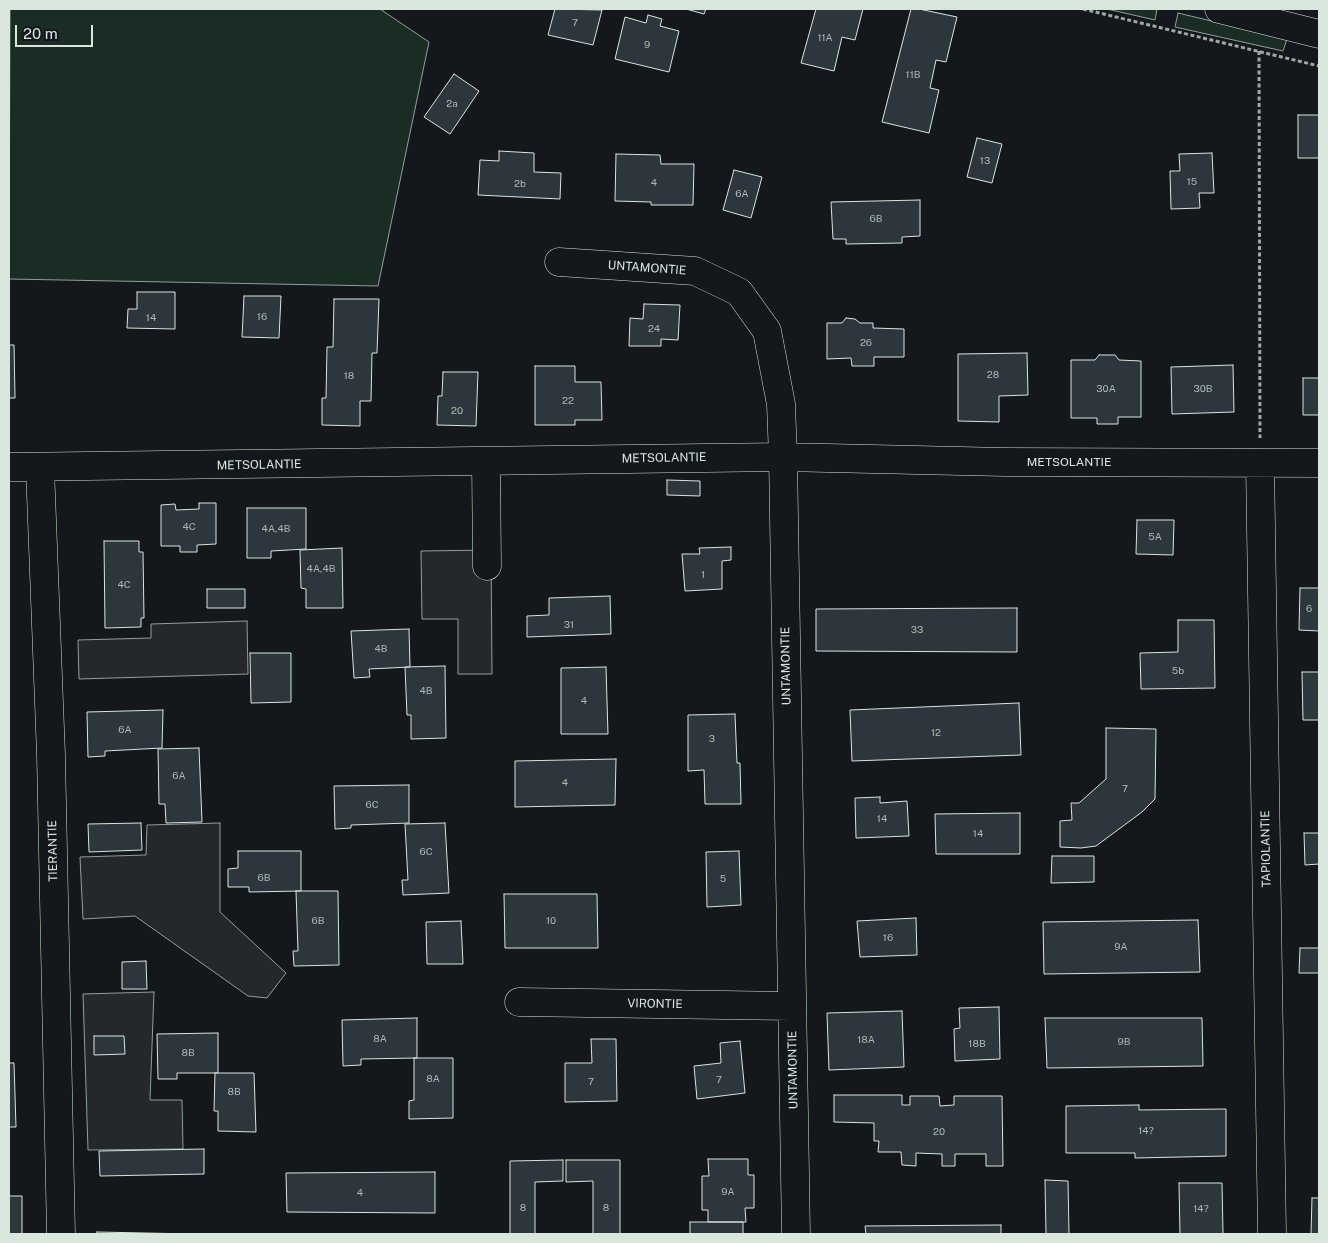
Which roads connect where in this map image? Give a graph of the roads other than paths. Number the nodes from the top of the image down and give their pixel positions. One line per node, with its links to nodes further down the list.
1 (1218, 9): 2 (street)
2 (1319, 34)
3 (559, 262): 4 (street, UNTAMONTIE)
4 (783, 457): 5 (street, METSOLANTIE); 6 (street, METSOLANTIE); 12 (street, UNTAMONTIE)
5 (486, 462): 9 (street, METSOLANTIE); 10 (street)
6 (1260, 463): 7 (street, METSOLANTIE); 15 (street, TAPIOLANTIE)
7 (1319, 463)
8 (9, 467): 9 (street, METSOLANTIE)
9 (40, 468): 13 (street, TIERANTIE)
10 (488, 566)
11 (519, 1002): 12 (street, VIRONTIE)
12 (792, 1006): 14 (street, UNTAMONTIE)
13 (61, 1234)
14 (796, 1234)
15 (1272, 1234)

